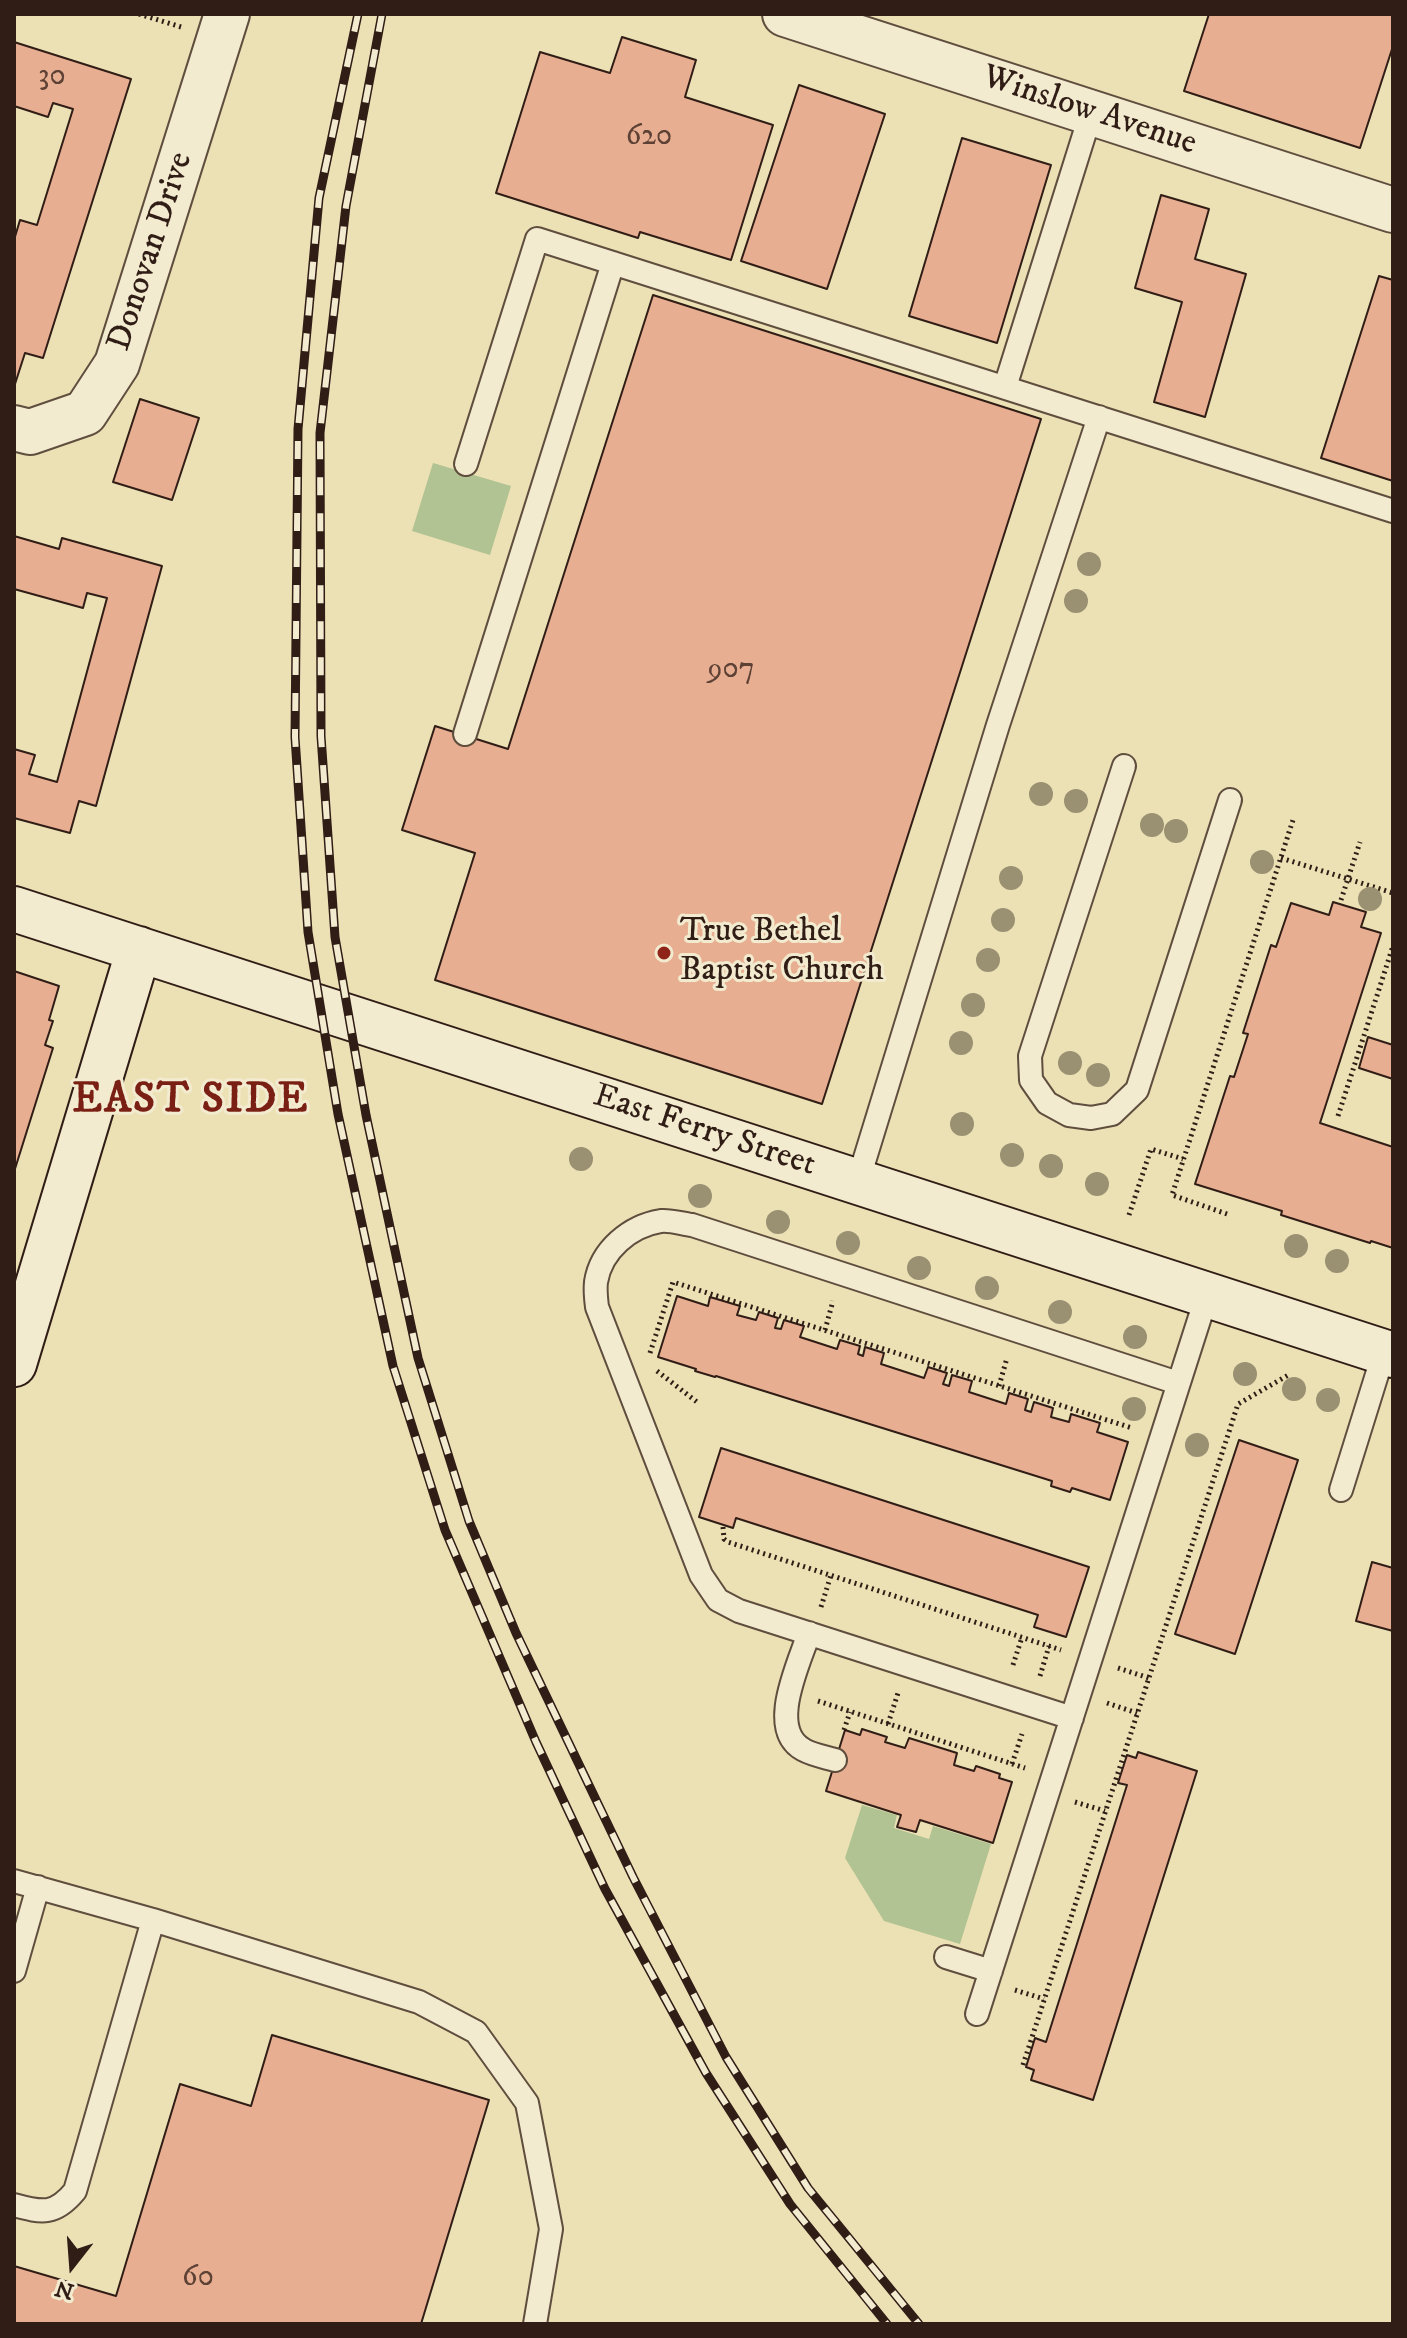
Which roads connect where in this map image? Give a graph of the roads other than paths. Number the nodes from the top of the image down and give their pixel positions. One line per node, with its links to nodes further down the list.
1 (227, 14): 8 (street, Donovan Drive)
2 (785, 14): 3 (street, Winslow Avenue)
3 (1091, 113): 4 (street, Winslow Avenue); 6 (lane)
4 (1393, 210)
5 (613, 263): 6 (lane); 9 (lane); 11 (lane)
6 (1005, 387): 7 (lane)
7 (1099, 417): 10 (lane); 16 (lane)
8 (14, 428)
9 (466, 464)
10 (1393, 511)
11 (465, 734)
12 (1124, 766): 13 (lane)
13 (1230, 800)
14 (14, 909): 15 (street, East Ferry Street)
15 (139, 949): 16 (street, East Ferry Street); 19 (street)
16 (858, 1181): 17 (street, East Ferry Street)
17 (1207, 1295): 18 (street, East Ferry Street); 20 (lane)
18 (1388, 1354): 21 (lane)
19 (14, 1364)
20 (1178, 1383): 22 (lane); 23 (lane)
21 (1341, 1490)
22 (809, 1633): 23 (lane); 24 (lane)
23 (1072, 1718): 30 (lane)
24 (835, 1760)
25 (14, 1881): 26 (lane)
26 (38, 1887): 27 (lane); 29 (lane)
27 (153, 1920): 32 (lane); 33 (lane)
28 (946, 1957): 30 (lane)
29 (14, 1971)
30 (991, 1971): 31 (lane)
31 (977, 2014)
32 (14, 2205)
33 (535, 2324)

